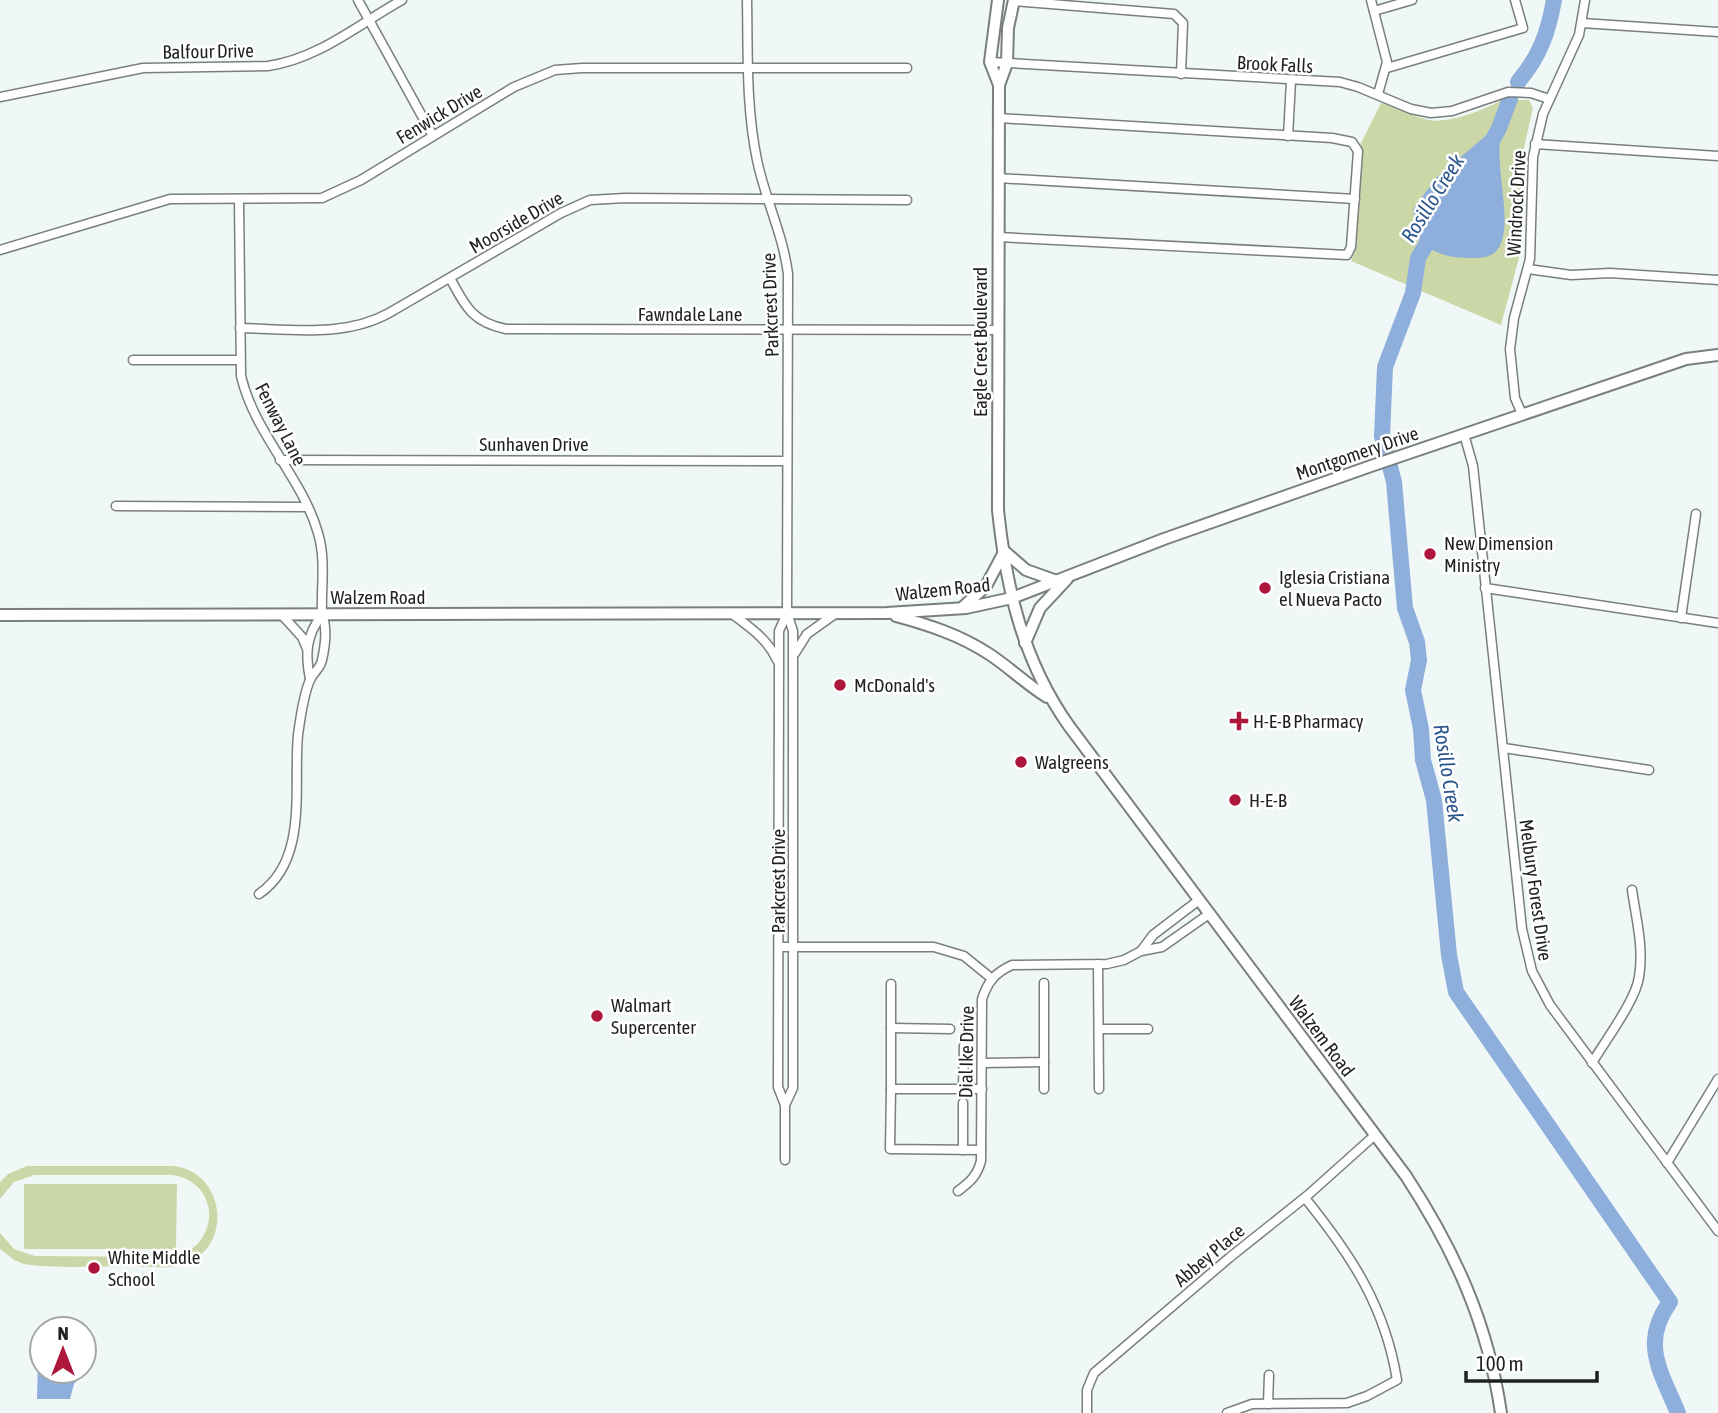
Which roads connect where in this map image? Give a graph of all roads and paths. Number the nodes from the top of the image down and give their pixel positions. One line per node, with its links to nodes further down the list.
1 (358, 0): 11 (street)
2 (402, 0): 11 (street, Balfour Drive)
3 (747, 0): 16 (street, Parkcrest Drive)
4 (998, 0): 14 (main road, Eagle Crest Boulevard)
5 (1371, 0): 10 (street)
6 (1412, 0): 10 (street)
7 (1515, 0): 18 (street)
8 (1585, 0): 12 (street, Windrock Drive)
9 (1014, 1): 15 (main road, Eagle Crest Boulevard); 19 (street)
10 (1374, 11): 18 (street)
11 (369, 19): 23 (street, Balfour Drive); 26 (street)
12 (1582, 23): 13 (street); 24 (street, Windrock Drive)
13 (1718, 33)
14 (990, 62): 15 (street, Brook Falls); 21 (main road, Eagle Crest Boulevard)
15 (1007, 63): 19 (street, Brook Falls); 21 (main road, Eagle Crest Boulevard)
16 (748, 68): 17 (street, Fenwick Drive); 26 (street, Fenwick Drive); 32 (street, Parkcrest Drive)
17 (907, 68)
18 (1387, 68): 22 (street)
19 (1181, 74): 20 (street, Brook Falls)
20 (1291, 81): 22 (street, Brook Falls); 27 (street)
21 (999, 85): 25 (main road, Eagle Crest Boulevard)
22 (1378, 94): 24 (street, Brook Falls)
23 (0, 97)
24 (1549, 99): 28 (street, Windrock Drive)
25 (999, 118): 27 (street); 30 (main road, Eagle Crest Boulevard)
26 (433, 136): 31 (street, Fenwick Drive)
27 (1288, 136): 33 (street)
28 (1535, 144): 29 (street); 37 (street, Windrock Drive)
29 (1718, 156)
30 (998, 178): 33 (street); 35 (main road, Eagle Crest Boulevard)
31 (239, 199): 36 (street, Fenwick Drive); 40 (street, Fenway Lane)
32 (769, 199): 34 (street, Moorside Drive); 38 (street, Moorside Drive); 41 (street, Parkcrest Drive)
33 (1355, 199): 35 (street)
34 (907, 200)
35 (998, 237): 42 (main road, Eagle Crest Boulevard)
36 (0, 250)
37 (1528, 268): 39 (street); 46 (street, Windrock Drive)
38 (450, 278): 40 (street, Moorside Drive); 41 (street, Fawndale Lane)
39 (1718, 280)
40 (240, 328): 45 (street, Fenway Lane)
41 (788, 330): 42 (street, Fawndale Lane); 49 (street, Parkcrest Drive)
42 (997, 330): 53 (main road, Eagle Crest Boulevard)
43 (1718, 355): 46 (main road, Montgomery Drive)
44 (133, 360): 45 (street)
45 (239, 360): 48 (street, Fenway Lane)
46 (1521, 414): 47 (main road, Montgomery Drive)
47 (1464, 434): 54 (main road, Montgomery Drive); 56 (street, Melbury Forest Drive)
48 (280, 460): 49 (street, Sunhaven Drive); 51 (street, Fenway Lane)
49 (787, 461): 60 (street, Parkcrest Drive)
50 (116, 506): 51 (street)
51 (307, 506): 65 (street, Fenway Lane)
52 (1696, 514): 66 (street)
53 (1002, 552): 55 (main road); 57 (main road, Eagle Crest Boulevard); 58 (main road)
54 (1069, 576): 55 (main road, Montgomery Drive); 68 (main road)
55 (1057, 581): 57 (main road, Montgomery Drive)
56 (1485, 588): 66 (street); 74 (street, Melbury Forest Drive)
57 (1012, 598): 58 (main road, Walzem Road); 68 (main road, Walzem Road)
58 (961, 609): 62 (main road, Walzem Road)
59 (730, 613): 60 (main road, Walzem Road); 65 (main road, Walzem Road); 71 (street)
60 (787, 613): 61 (main road, Walzem Road); 70 (street, Parkcrest Drive); 71 (street, Parkcrest Drive)
61 (836, 613): 62 (main road, Walzem Road); 70 (street)
62 (887, 613): 73 (main road)
63 (0, 615): 64 (main road, Walzem Road)
64 (282, 615): 65 (main road, Walzem Road); 69 (street)
65 (322, 615): 69 (street); 72 (street, Fenway Lane)
66 (1681, 618): 67 (street)
67 (1718, 623)
68 (1025, 643): 73 (main road, Walzem Road)
69 (308, 653): 72 (street)
70 (793, 656): 81 (street, Parkcrest Drive)
71 (779, 666): 80 (street, Parkcrest Drive)
72 (310, 680): 77 (street)
73 (1049, 699): 78 (main road, Walzem Road)
74 (1504, 748): 75 (street); 94 (street, Melbury Forest Drive)
75 (1649, 770)
76 (1632, 890): 94 (street)
77 (259, 894)
78 (1199, 900): 79 (main road, Walzem Road); 82 (street)
79 (1209, 914): 82 (street); 105 (main road, Walzem Road)
80 (779, 947): 81 (street); 96 (street, Parkcrest Drive)
81 (793, 947): 84 (street); 97 (street, Parkcrest Drive)
82 (1141, 951): 83 (street)
83 (1098, 964): 84 (street); 90 (street)
84 (991, 978): 93 (street, Dial Ike Drive)
85 (1044, 983): 92 (street)
86 (891, 984): 87 (street)
87 (891, 1028): 88 (street); 98 (street)
88 (950, 1029)
89 (1148, 1029): 90 (street)
90 (1098, 1030): 102 (street)
91 (964, 1046): 99 (street)
92 (1044, 1062): 93 (street); 101 (street)
93 (982, 1063): 100 (street, Dial Ike Drive)
94 (1592, 1063): 109 (street, Melbury Forest Drive)
95 (1718, 1079): 109 (street)
96 (778, 1087): 97 (street); 104 (street, Parkcrest Drive)
97 (793, 1088): 104 (street, Parkcrest Drive)
98 (891, 1089): 99 (street); 106 (street)
99 (963, 1089): 100 (street)
100 (982, 1089): 107 (street, Dial Ike Drive)
101 (1044, 1089)
102 (1099, 1089)
103 (963, 1103): 106 (street)
104 (785, 1105): 108 (street, Parkcrest Drive)
105 (1375, 1135): 111 (street, Abbey Place); 117 (main road, Walzem Road)
106 (963, 1150): 107 (street)
107 (981, 1150): 110 (street, Dial Ike Drive)
108 (785, 1160)
109 (1667, 1163): 112 (street, Melbury Forest Drive)
110 (958, 1191)
111 (1305, 1198): 114 (street); 115 (street, Abbey Place)
112 (1718, 1231)
113 (1269, 1375): 114 (street)
114 (1268, 1404): 116 (street)
115 (1087, 1413)
116 (1227, 1413)
117 (1501, 1413)

